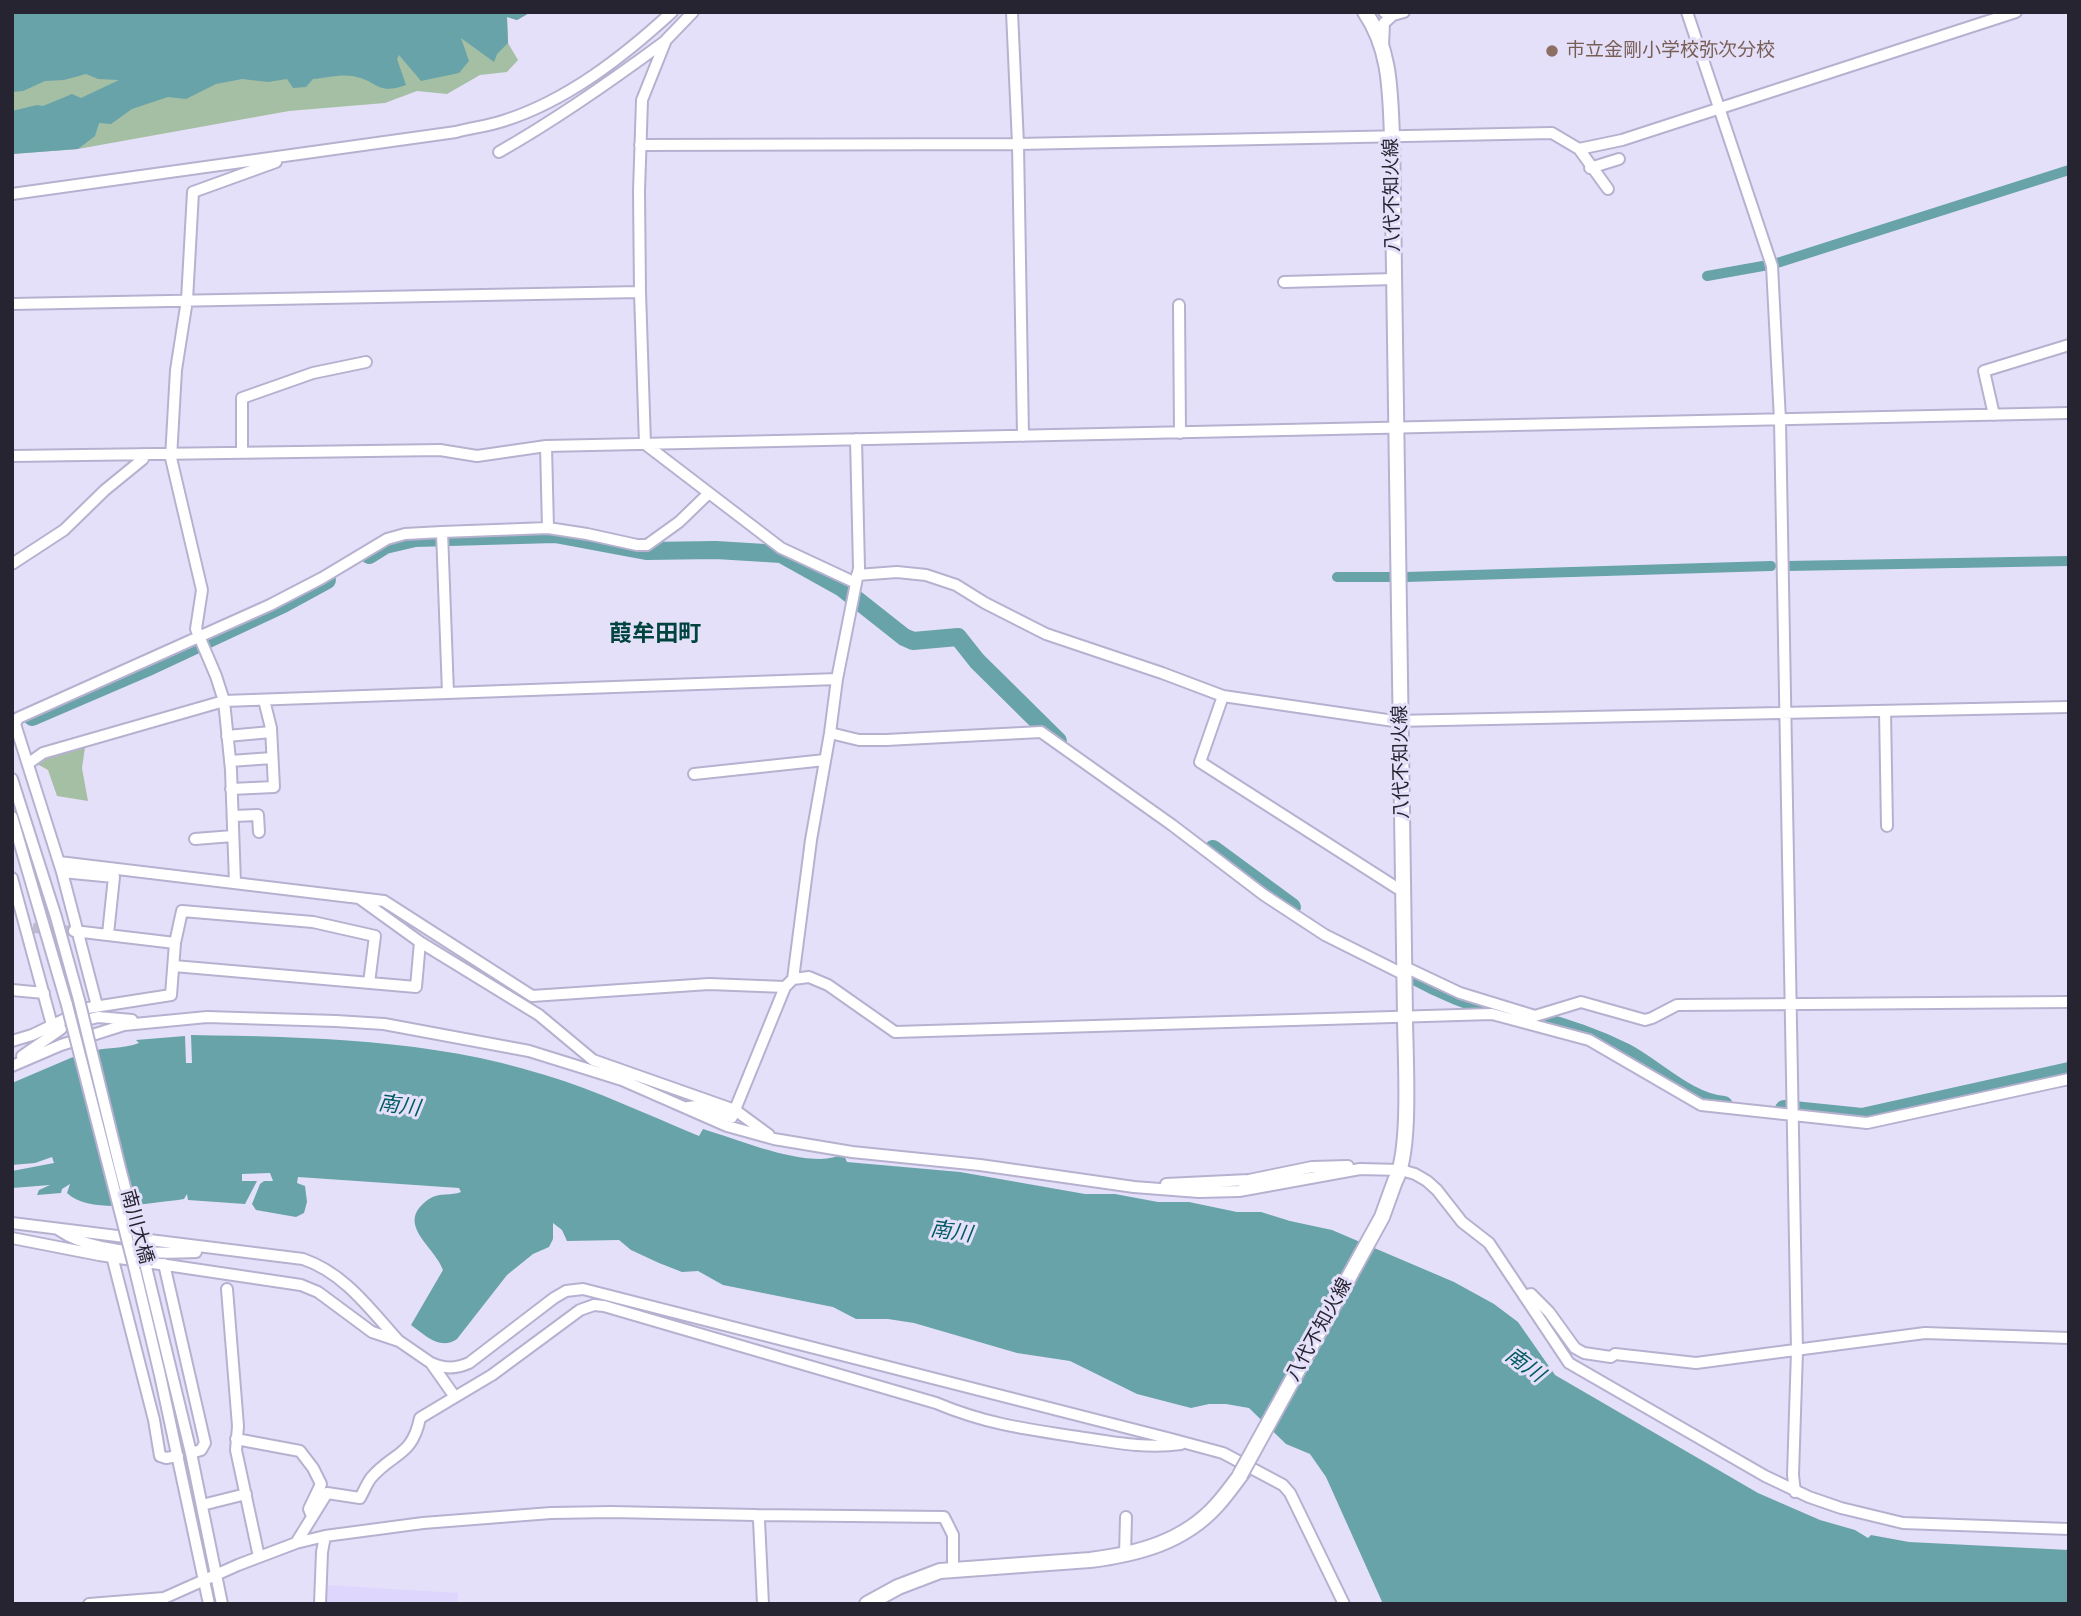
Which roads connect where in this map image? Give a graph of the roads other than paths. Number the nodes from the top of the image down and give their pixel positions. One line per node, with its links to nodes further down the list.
1 (672, 12): 16 (street)
2 (692, 12): 8 (street)
3 (1012, 12): 12 (street)
4 (1365, 12): 9 (main road, 八代不知火線)
5 (1687, 12): 10 (street)
6 (2016, 12): 10 (street)
7 (1394, 13): 9 (street)
8 (666, 40): 13 (street); 15 (street)
9 (1383, 50): 11 (main road, 八代不知火線)
10 (1719, 107): 14 (street); 31 (street)
11 (1392, 136): 12 (street); 14 (street); 21 (main road, 八代不知火線)
12 (1018, 144): 13 (street); 34 (street)
13 (640, 145): 23 (street)
14 (1578, 149): 18 (street)
15 (499, 152)
16 (278, 157): 20 (street); 24 (street)
17 (1619, 159): 18 (street)
18 (1590, 168): 19 (street)
19 (1608, 189)
20 (12, 194)
21 (1394, 279): 22 (street); 32 (main road, 八代不知火線)
22 (1284, 282)
23 (640, 292): 24 (street); 36 (street)
24 (187, 300): 25 (street); 40 (street)
25 (12, 304)
26 (1179, 304): 33 (street)
27 (2069, 345): 30 (street)
28 (366, 362): 38 (street)
29 (2069, 413): 30 (street)
30 (1994, 415): 31 (street)
31 (1780, 420): 32 (street); 55 (street)
32 (1396, 428): 33 (street); 56 (main road, 八代不知火線)
33 (1180, 433): 34 (street)
34 (1023, 436): 35 (street)
35 (856, 439): 36 (street); 46 (street)
36 (645, 444): 37 (street); 42 (street)
37 (546, 446): 38 (street); 43 (street)
38 (242, 452): 40 (street)
39 (144, 453): 40 (street); 41 (street); 45 (street)
40 (171, 453): 47 (street)
41 (12, 456)
42 (709, 493): 43 (street); 46 (street)
43 (548, 528): 44 (street)
44 (442, 532): 47 (street); 49 (street)
45 (12, 564)
46 (856, 583): 48 (street); 50 (street)
47 (201, 642): 52 (street); 63 (street)
48 (836, 679): 49 (street); 58 (street)
49 (448, 693): 51 (street)
50 (1223, 696): 56 (street); 78 (street)
51 (264, 700): 52 (street); 57 (street)
52 (224, 701): 59 (street); 63 (street)
53 (2069, 707): 54 (street)
54 (1885, 711): 55 (street); 71 (street)
55 (1784, 714): 56 (street); 93 (street)
56 (1402, 721): 78 (main road, 八代不知火線)
57 (271, 732): 59 (street); 60 (street)
58 (830, 733): 61 (street); 87 (street)
59 (227, 736): 62 (street)
60 (272, 758): 62 (street); 66 (street)
61 (825, 760): 64 (street); 89 (street)
62 (230, 761): 66 (street)
63 (29, 763): 67 (street)
64 (694, 774)
65 (12, 779): 69 (street, 南川大橋)
66 (231, 789): 68 (street)
67 (44, 814): 69 (street); 75 (street)
68 (233, 816): 72 (street); 73 (street)
69 (26, 819): 119 (street, 南川大橋, bridge)
70 (13, 821): 120 (street, 南川大橋, bridge)
71 (1887, 826)
72 (259, 832)
73 (233, 836): 74 (street); 77 (street)
74 (195, 839)
75 (61, 867): 77 (street); 82 (street); 83 (street)
76 (12, 878): 81 (street)
77 (235, 883): 79 (street)
78 (1403, 889): 87 (main road, 八代不知火線)
79 (357, 897): 84 (street); 89 (street)
80 (12, 926): 81 (street)
81 (30, 927): 91 (street)
82 (76, 931): 83 (street); 94 (street)
83 (108, 934): 85 (street)
84 (420, 942): 88 (street); 102 (street)
85 (175, 943): 86 (street); 88 (street)
86 (174, 966): 88 (street); 94 (street)
87 (1405, 971): 93 (street); 95 (main road, 八代不知火線)
88 (369, 983)
89 (789, 983): 95 (street); 102 (street)
90 (12, 990): 91 (street)
91 (44, 993): 97 (street)
92 (2069, 1002): 93 (street)
93 (1789, 1003): 103 (street)
94 (97, 1006): 97 (street)
95 (1405, 1016): 103 (street); 105 (main road, 八代不知火線)
96 (149, 1022): 97 (street); 99 (street); 101 (street)
97 (55, 1028): 98 (street); 99 (street)
98 (12, 1041)
99 (12, 1065)
100 (2069, 1079): 103 (street)
101 (682, 1108): 102 (street); 104 (street)
102 (735, 1110): 104 (street)
103 (1791, 1111): 114 (street)
104 (774, 1139): 105 (street)
105 (1398, 1176): 111 (street); 121 (main road, 八代不知火線, bridge)
106 (12, 1223): 113 (street)
107 (12, 1238): 108 (street)
108 (112, 1256): 109 (street); 120 (street)
109 (163, 1264): 113 (street); 119 (street)
110 (227, 1289): 117 (street)
111 (1524, 1296): 114 (street); 123 (street)
112 (2069, 1338): 114 (street)
113 (398, 1341): 115 (street)
114 (1797, 1351): 122 (street)
115 (430, 1363): 116 (street); 118 (street)
116 (455, 1397): 118 (street); 128 (street)
117 (236, 1439): 125 (street); 128 (street)
118 (1188, 1443): 121 (street)
119 (191, 1453): 126 (street, 南川大橋)
120 (178, 1455): 137 (street, 南川大橋)
121 (1244, 1471): 133 (main road, 八代不知火線); 144 (street)
122 (1793, 1475): 123 (street); 124 (street)
123 (1765, 1476): 124 (street)
124 (1795, 1492): 130 (street)
125 (246, 1494): 126 (street); 134 (street)
126 (202, 1505): 136 (street, 南川大橋)
127 (756, 1515): 131 (street); 135 (street); 142 (street)
128 (312, 1516): 132 (street)
129 (1126, 1517): 133 (street)
130 (2069, 1530)
131 (325, 1536): 132 (street); 141 (street)
132 (296, 1543): 134 (street)
133 (1125, 1555): 135 (main road, 八代不知火線)
134 (259, 1557): 136 (street)
135 (953, 1569): 143 (main road, 八代不知火線)
136 (217, 1574): 137 (street); 140 (street, 南川大橋)
137 (204, 1580): 138 (street); 139 (street, 南川大橋)
138 (89, 1604)
139 (209, 1604)
140 (222, 1604)
141 (320, 1604)
142 (763, 1604)
143 (867, 1604)
144 (1344, 1604)

